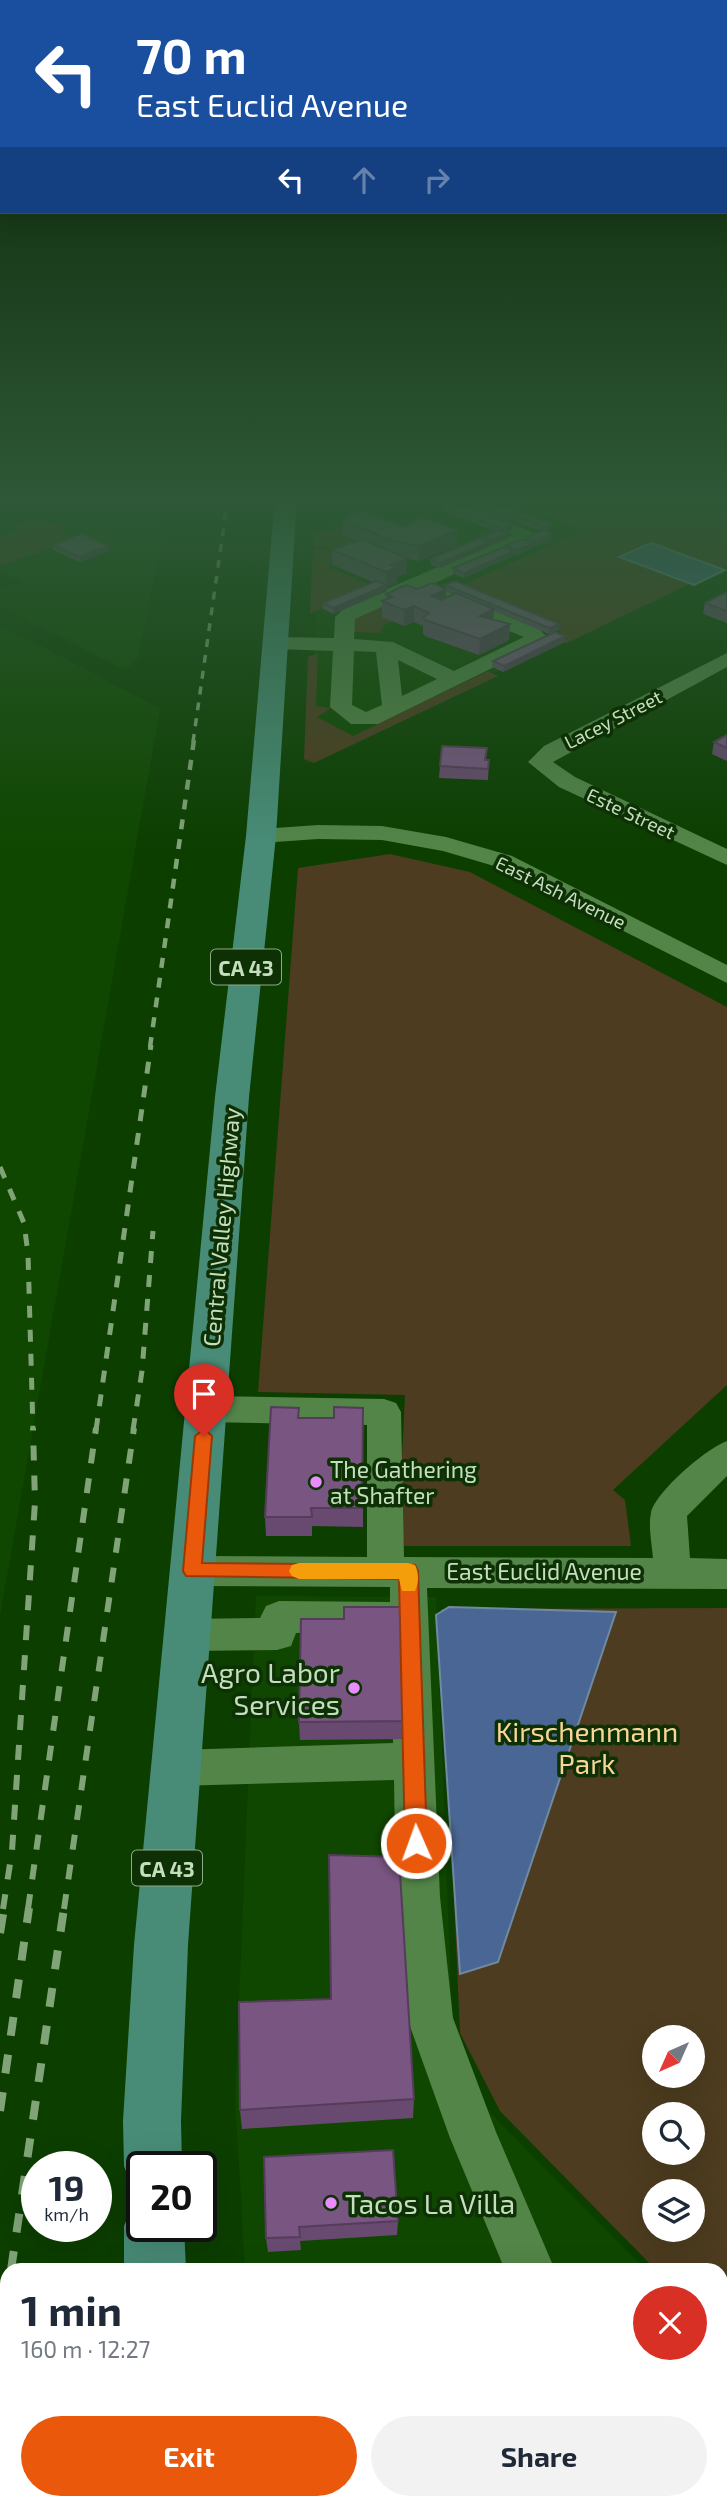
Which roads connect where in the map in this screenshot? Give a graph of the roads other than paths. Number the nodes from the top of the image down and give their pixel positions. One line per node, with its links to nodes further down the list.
1 (278, 614): 4 (main road, Central Valley Highway / CA 43)
2 (348, 614): 5 (street)
3 (484, 614): 8 (street)
4 (276, 643): 5 (street); 11 (main road, Central Valley Highway / CA 43)
5 (341, 643): 6 (street); 9 (street)
6 (386, 646): 8 (street); 9 (street)
7 (727, 659): 10 (street, Lacey Street)
8 (454, 679): 9 (street)
9 (393, 709)
10 (539, 762): 12 (street, Este Street)
11 (261, 836): 13 (street, East Ash Avenue); 14 (main road, Central Valley Highway / CA 43)
12 (727, 858)
13 (727, 975)
14 (206, 1409): 16 (main road, Central Valley Highway / CA 43); 17 (street)
15 (727, 1455): 18 (street)
16 (192, 1571): 17 (street, East Euclid Avenue); 21 (main road, Central Valley Highway / CA 43)
17 (397, 1571): 18 (street, East Euclid Avenue); 20 (street)
18 (672, 1571): 19 (street, East Euclid Avenue)
19 (727, 1574)
20 (410, 1617): 21 (street); 22 (street)
21 (187, 1635): 23 (main road, Central Valley Highway / CA 43)
22 (414, 1761): 23 (street); 27 (street)
23 (176, 1768): 24 (main road, Central Valley Highway / CA 43)
24 (154, 2151)
25 (154, 2242): 26 (main road)
26 (155, 2263)
27 (527, 2263)

